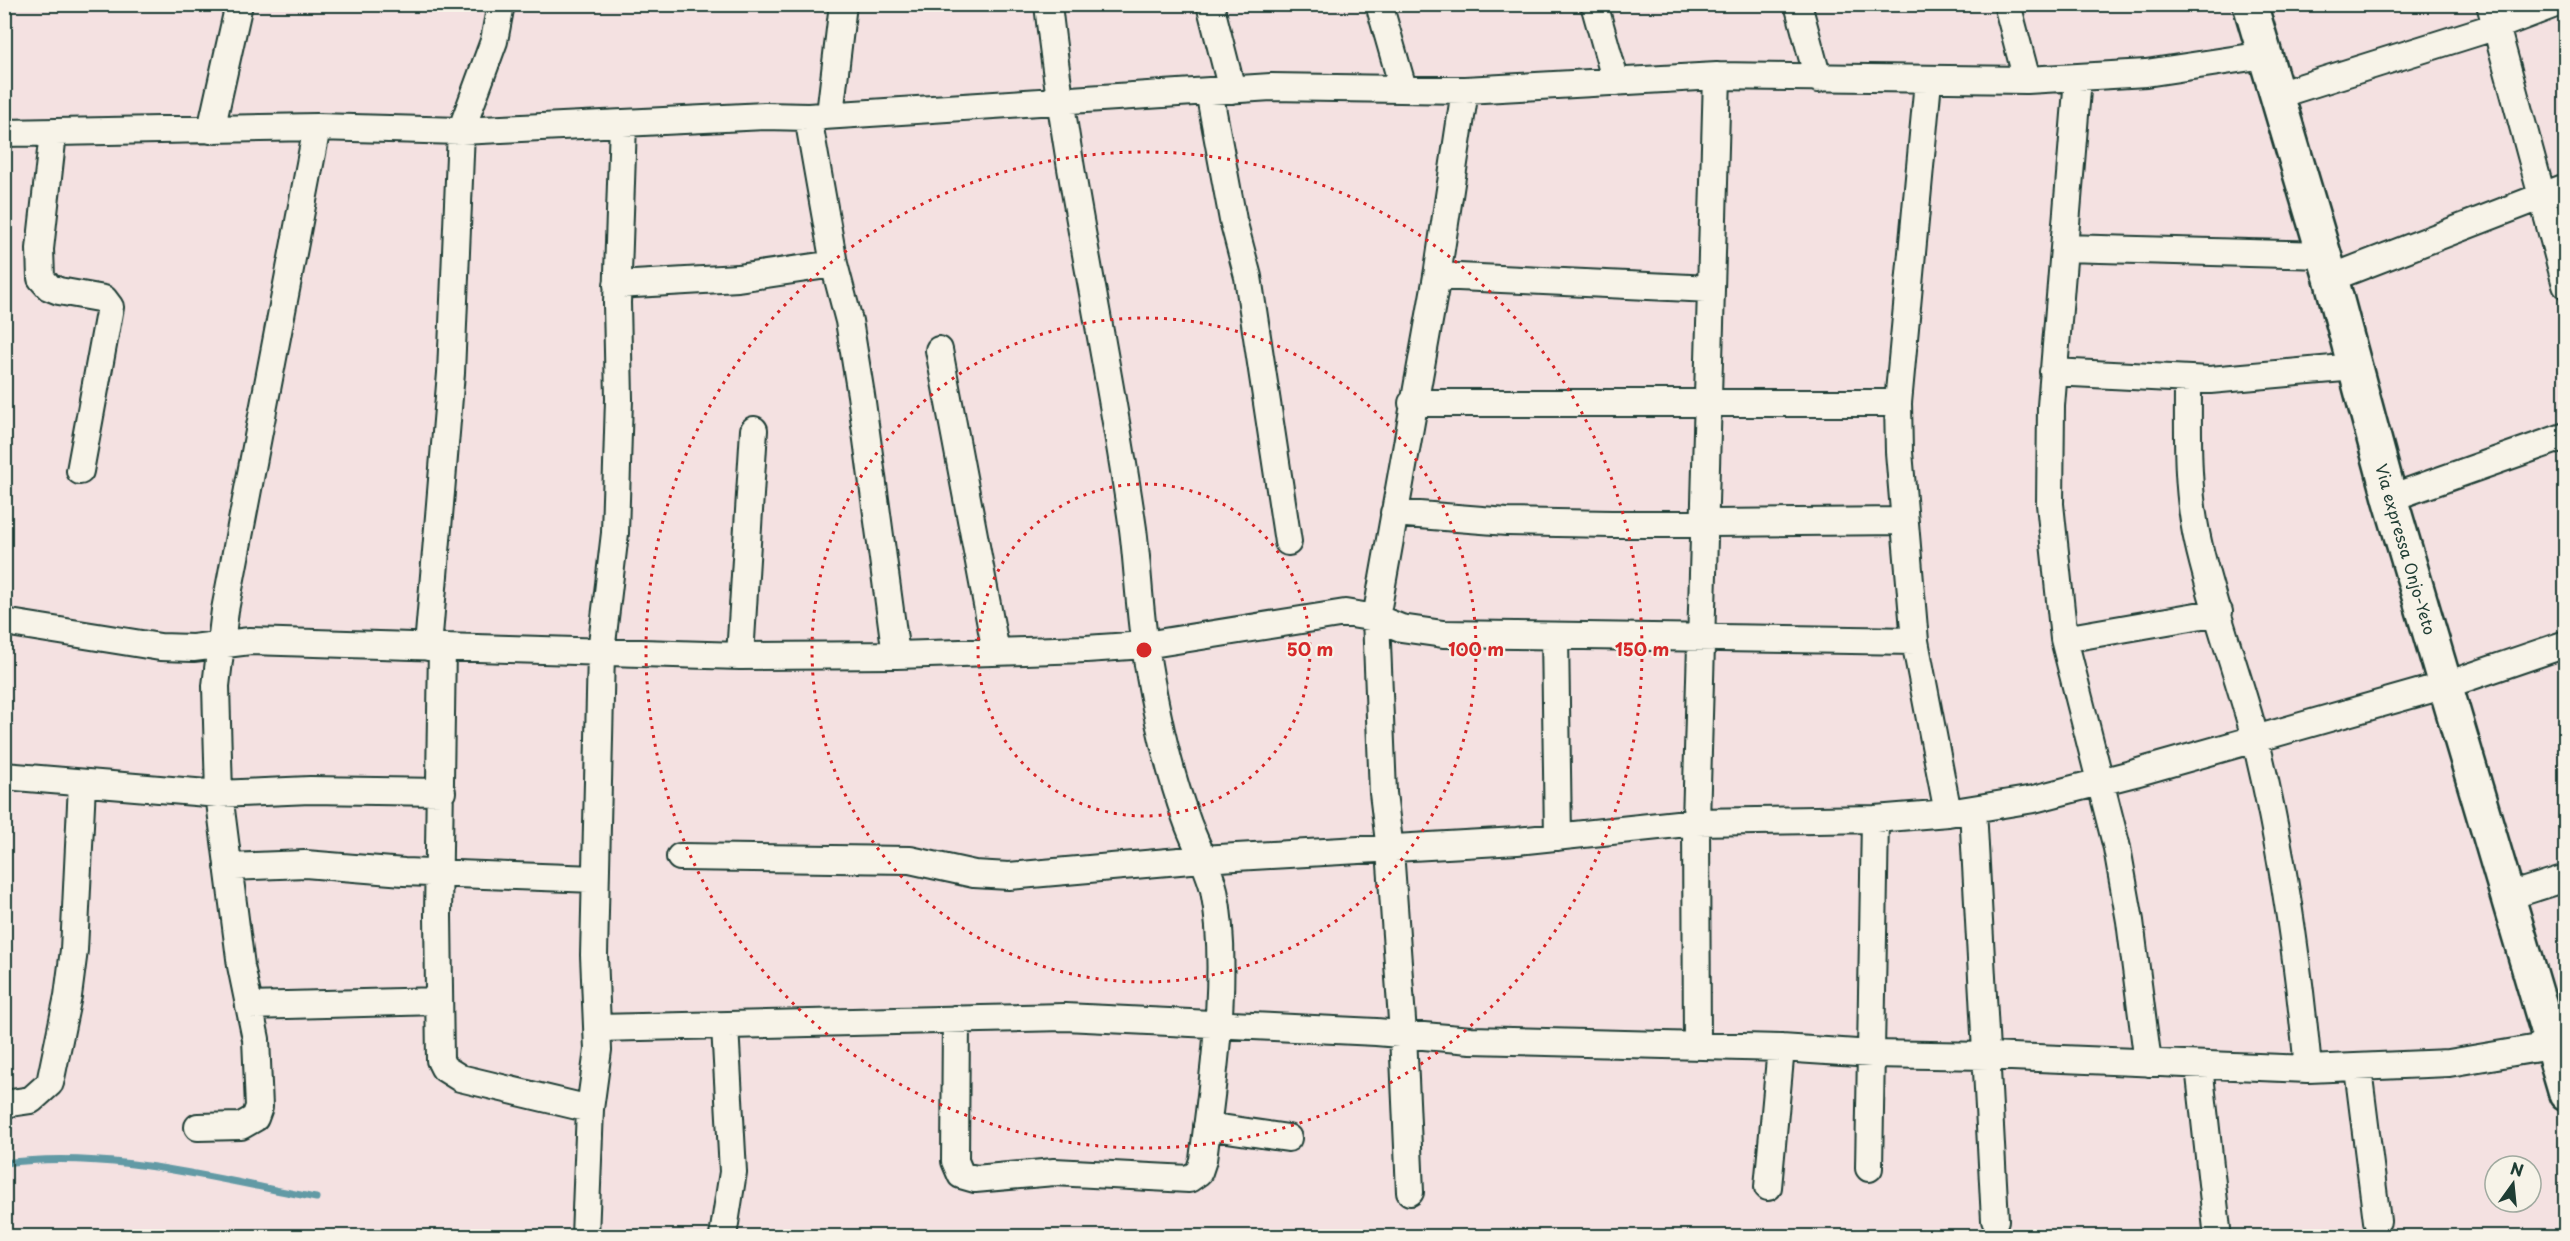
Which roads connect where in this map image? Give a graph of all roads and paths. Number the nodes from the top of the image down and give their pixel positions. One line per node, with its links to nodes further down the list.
1 (239, 4): 28 (street)
2 (501, 4): 29 (street)
3 (843, 4): 25 (street)
4 (1048, 4): 24 (street)
5 (1210, 4): 22 (street)
6 (1379, 4): 20 (street)
7 (1594, 4): 19 (street)
8 (1798, 4): 16 (street)
9 (2007, 4): 17 (street)
10 (2250, 4): 13 (main road, Via expressa Onjo-Yeto)
11 (2555, 4): 12 (street)
12 (2494, 15): 23 (street); 33 (street)
13 (2265, 55): 15 (street); 23 (main road, Via expressa Onjo-Yeto)
14 (1717, 76): 16 (street); 19 (street); 40 (street)
15 (2078, 78): 17 (street); 34 (street)
16 (1818, 79): 18 (street)
17 (2027, 80): 18 (street)
18 (1928, 81): 46 (street)
19 (1616, 82): 21 (street)
20 (1403, 88): 21 (street); 22 (street)
21 (1465, 90): 37 (street)
22 (1220, 91): 24 (street); 55 (street)
23 (2277, 95): 36 (main road, Via expressa Onjo-Yeto)
24 (1059, 100): 25 (street); 65 (street)
25 (819, 115): 26 (street); 35 (street)
26 (623, 123): 29 (street); 38 (street)
27 (317, 127): 28 (street); 29 (street); 63 (street)
28 (211, 130): 31 (street)
29 (461, 131): 66 (street)
30 (4, 133): 31 (street)
31 (53, 133): 50 (street)
32 (2565, 187): 33 (street)
33 (2541, 196): 36 (street); 39 (street)
34 (2064, 248): 36 (street); 43 (street)
35 (834, 264): 38 (street); 69 (street)
36 (2327, 267): 42 (main road, Via expressa Onjo-Yeto)
37 (1437, 276): 40 (street); 45 (street)
38 (618, 285): 67 (street)
39 (2565, 285)
40 (1711, 289): 47 (street)
41 (939, 350): 68 (street)
42 (2355, 367): 44 (street); 51 (main road, Via expressa Onjo-Yeto)
43 (2054, 372): 44 (street); 61 (street)
44 (2188, 380): 56 (street)
45 (1412, 403): 47 (street); 52 (street)
46 (1898, 403): 47 (street); 53 (street)
47 (1708, 404): 54 (street)
48 (754, 429): 70 (street)
49 (2565, 436): 51 (street)
50 (80, 471)
51 (2390, 498): 71 (main road, Via expressa Onjo-Yeto)
52 (1394, 513): 54 (street); 57 (street)
53 (1904, 521): 54 (street); 62 (street)
54 (1705, 524): 60 (street)
55 (1288, 542)
56 (2219, 612): 61 (street); 72 (street)
57 (1376, 618): 59 (street); 65 (street); 83 (street)
58 (4, 622): 63 (street)
59 (1555, 636): 60 (street); 82 (street)
60 (1702, 639): 62 (street); 81 (street)
61 (2064, 639): 74 (street)
62 (1915, 641): 79 (street)
63 (222, 644): 66 (street); 77 (street)
64 (2565, 644): 71 (street)
65 (1145, 645): 68 (street); 85 (street)
66 (435, 647): 67 (street); 76 (street)
67 (601, 652): 70 (street); 89 (street)
68 (996, 652): 69 (street)
69 (896, 655): 70 (street)
70 (740, 656)
71 (2446, 686): 72 (street); 90 (main road, Via expressa Onjo-Yeto)
72 (2255, 739): 74 (street); 104 (street)
73 (4, 776): 75 (street)
74 (2099, 782): 78 (street); 102 (street)
75 (82, 784): 77 (street); 107 (street)
76 (441, 792): 77 (street); 87 (street)
77 (219, 794): 86 (street)
78 (1973, 809): 79 (street); 101 (street)
79 (1948, 813): 80 (street)
80 (1875, 819): 81 (street); 100 (street)
81 (1696, 822): 82 (street); 98 (street)
82 (1558, 837): 83 (street)
83 (1390, 850): 85 (street); 97 (street)
84 (680, 857): 85 (street)
85 (1202, 859): 94 (street)
86 (228, 867): 87 (street); 92 (street)
87 (440, 873): 89 (street); 91 (street)
88 (2565, 878): 90 (street)
89 (595, 879): 96 (street)
90 (2506, 897): 106 (main road, Via expressa Onjo-Yeto)
91 (439, 1001): 92 (street); 108 (street)
92 (249, 1006): 110 (street)
93 (956, 1019): 94 (street); 95 (street); 109 (street)
94 (1218, 1025): 97 (street); 109 (street)
95 (726, 1026): 96 (street); 119 (street)
96 (598, 1028): 108 (street)
97 (1403, 1034): 98 (street); 114 (street)
98 (1697, 1046): 99 (street)
99 (1780, 1048): 100 (street); 113 (street)
100 (1872, 1054): 101 (street); 112 (street)
101 (1988, 1056): 102 (street); 115 (street)
102 (2148, 1063): 103 (street)
103 (2199, 1066): 104 (street); 117 (street)
104 (2308, 1069): 105 (street)
105 (2358, 1069): 106 (street); 116 (street)
106 (2560, 1073)
107 (4, 1104)
108 (590, 1109): 118 (street)
109 (1207, 1126): 111 (street)
110 (198, 1127)
111 (1288, 1138)
112 (1869, 1168)
113 (1768, 1187)
114 (1410, 1192)
115 (1995, 1220)
116 (2377, 1221)
117 (2217, 1229)
118 (585, 1236)
119 (723, 1236)

